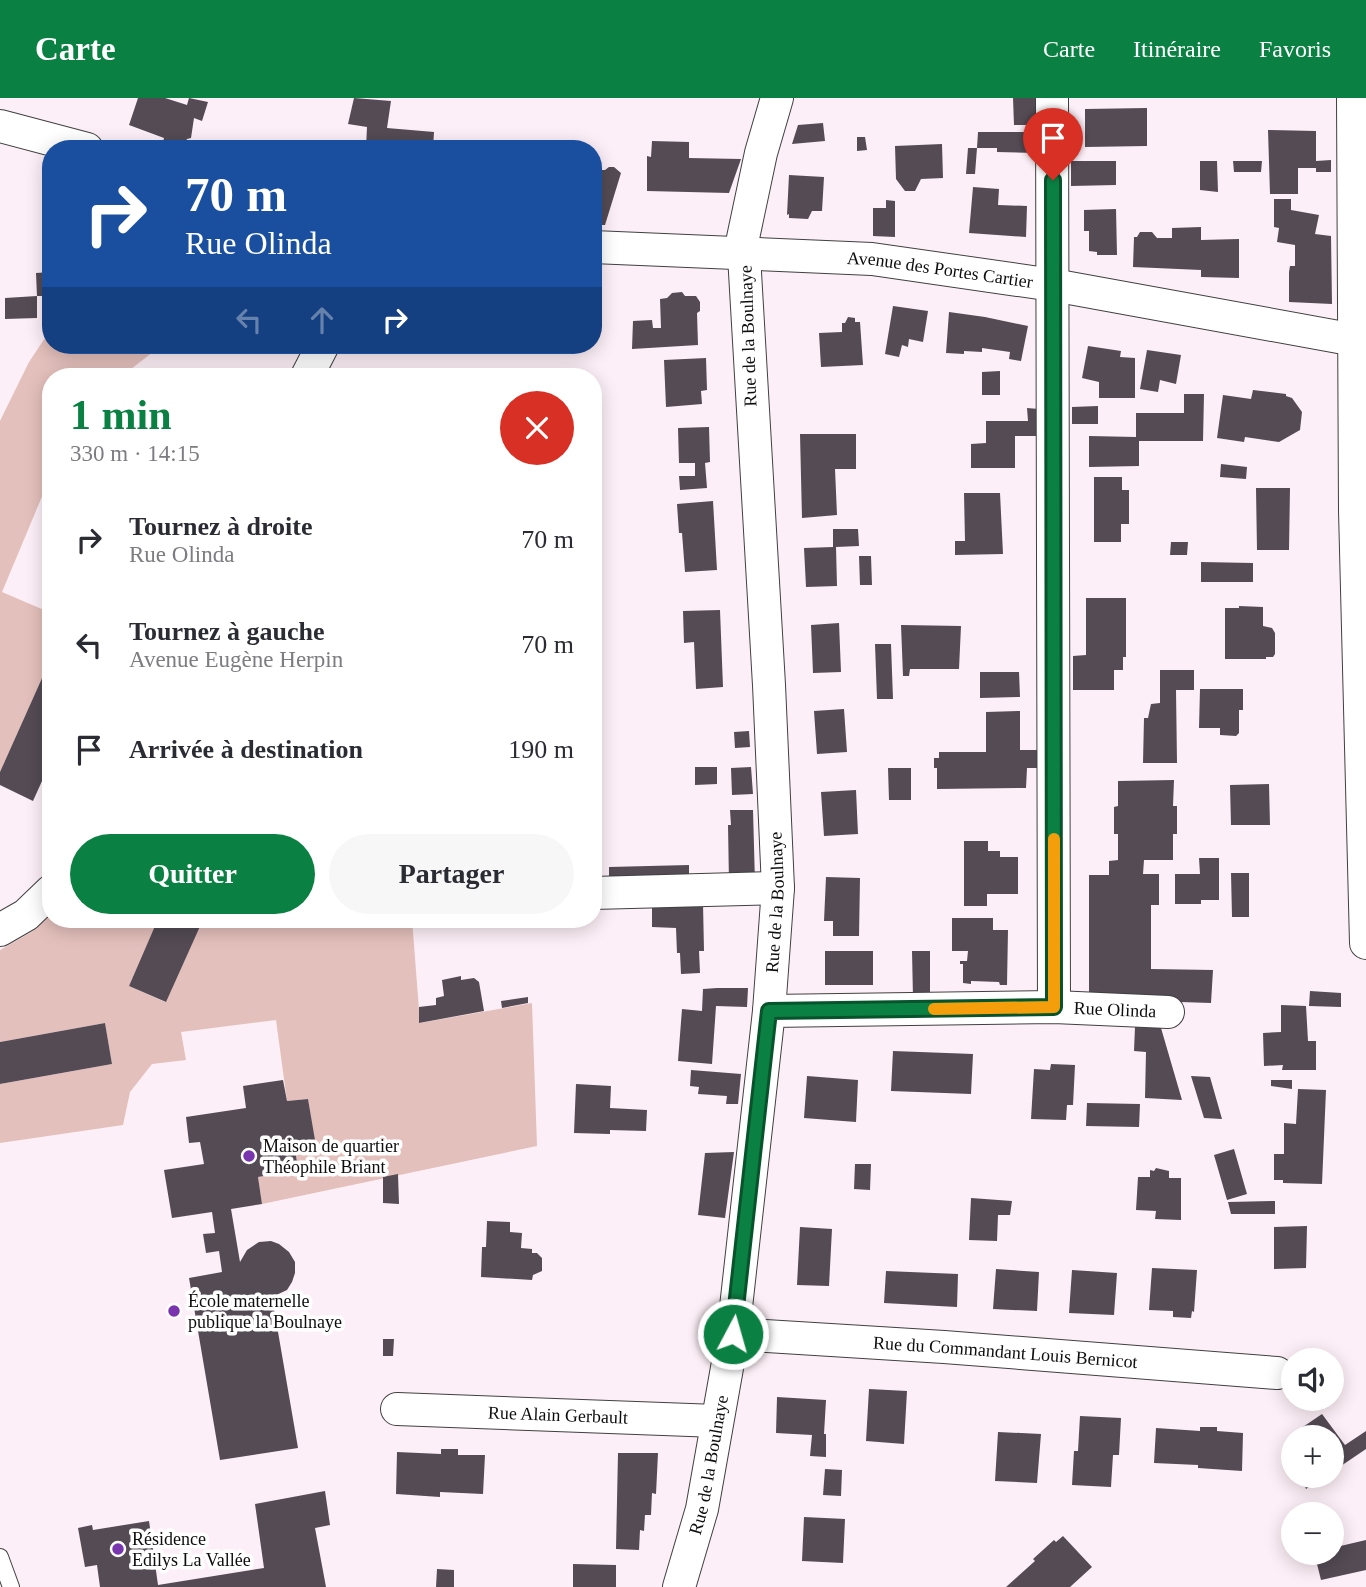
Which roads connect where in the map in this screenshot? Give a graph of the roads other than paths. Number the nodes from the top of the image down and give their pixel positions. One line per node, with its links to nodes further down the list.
1 (777, 98): 7 (street, Rue de la Boulnaye)
2 (1052, 98): 8 (street)
3 (1353, 98): 9 (street)
4 (0, 126): 5 (street)
5 (53, 140)
6 (602, 247): 7 (street, Avenue des Portes Cartier)
7 (745, 253): 8 (street, Avenue des Portes Cartier); 10 (street, Rue de la Boulnaye)
8 (1053, 285): 9 (street, Avenue des Portes Cartier); 15 (street)
9 (1361, 341): 14 (street)
10 (778, 888): 11 (street); 16 (street, Rue de la Boulnaye)
11 (602, 893)
12 (42, 900): 13 (street)
13 (0, 930)
14 (1366, 943)
15 (1054, 1007): 16 (street, Rue Olinda); 17 (street, Rue Olinda)
16 (769, 1011): 18 (street, Rue de la Boulnaye)
17 (1168, 1012)
18 (733, 1334): 19 (street, Rue du Commandant Louis Bernicot); 21 (street, Rue de la Boulnaye)
19 (1277, 1373)
20 (397, 1409): 21 (street, Rue Alain Gerbault)
21 (718, 1421): 23 (street, Rue de la Boulnaye)
22 (0, 1557): 24 (lane)
23 (681, 1584)
24 (11, 1587)

